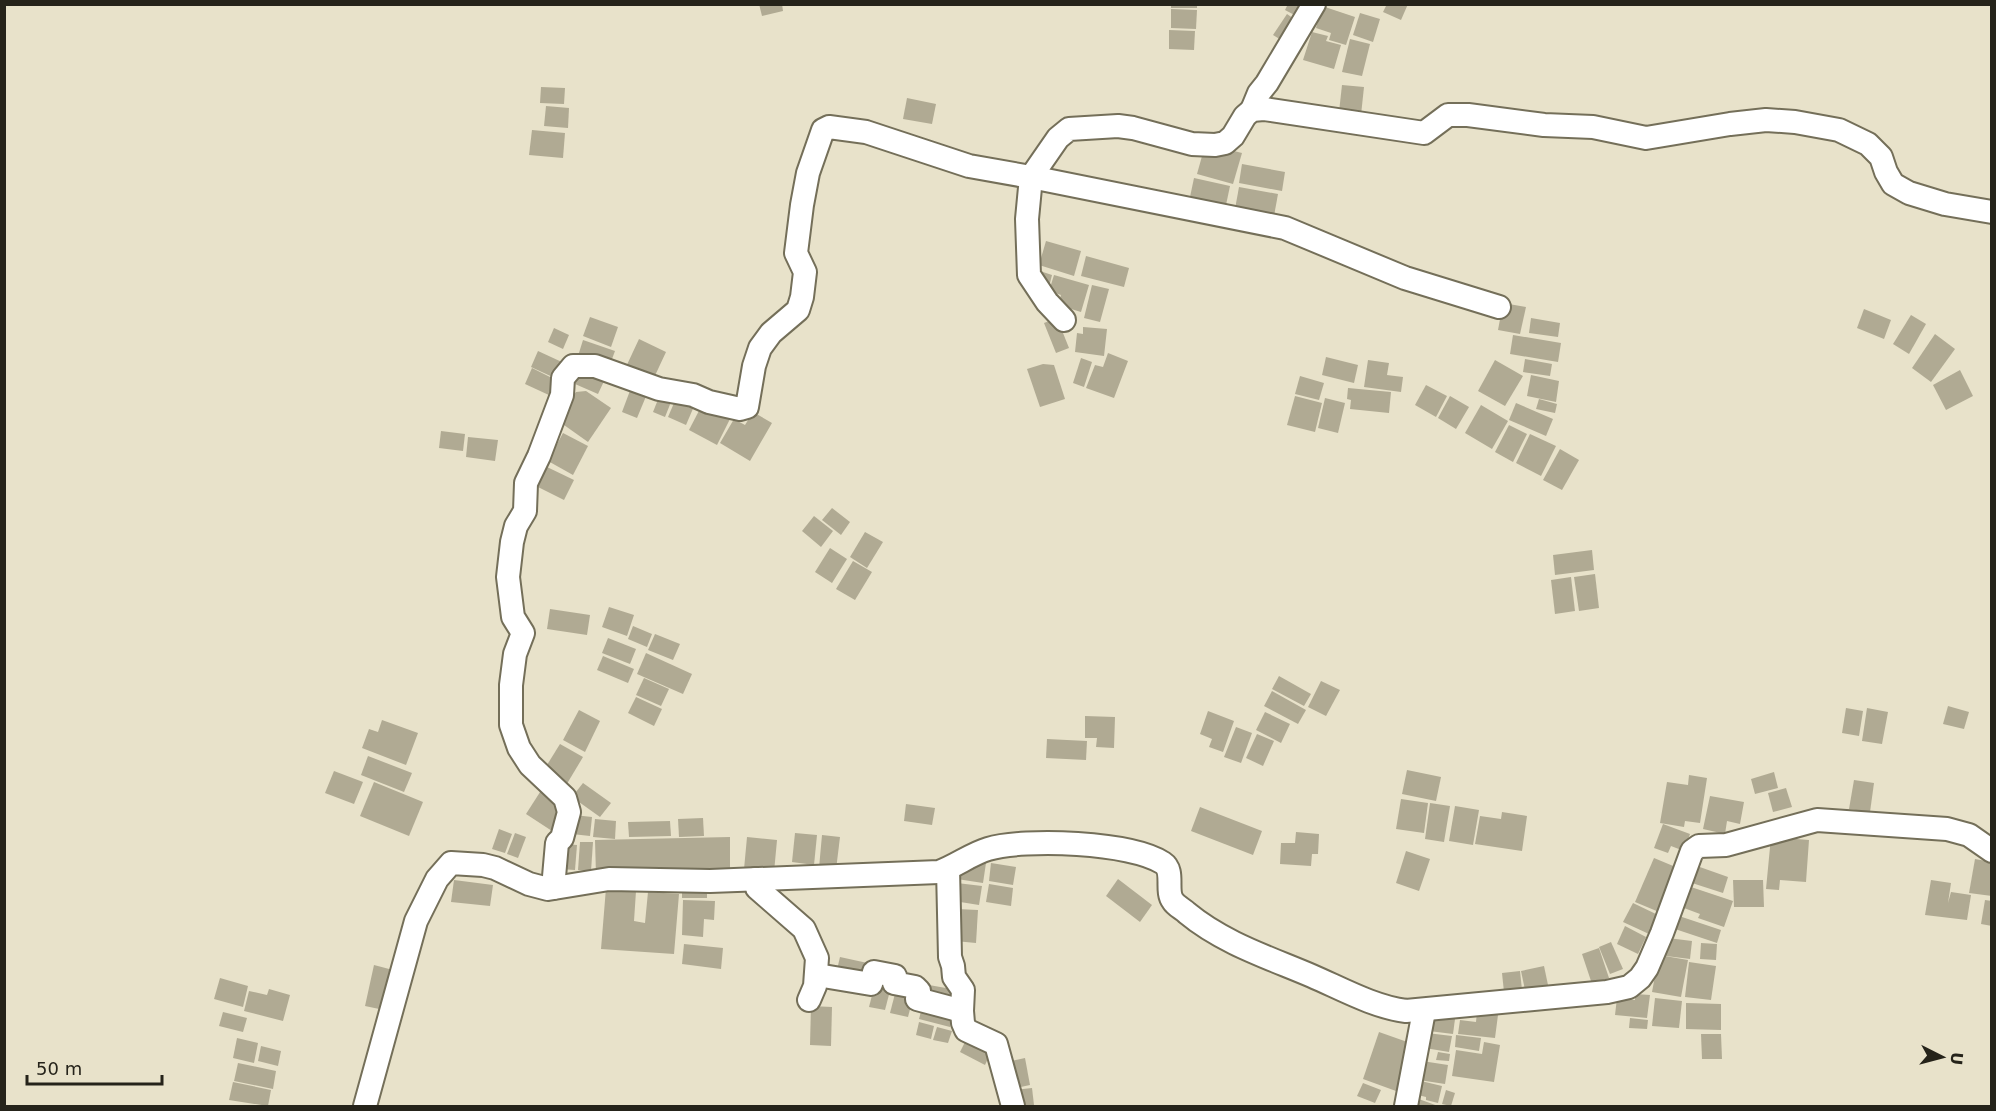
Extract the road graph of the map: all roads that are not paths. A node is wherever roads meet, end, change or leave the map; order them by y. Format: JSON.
{"nodes":[{"id":1,"x":1314,"y":4,"type":"edge"},
{"id":2,"x":1252,"y":110,"type":"junction"},
{"id":3,"x":1031,"y":177,"type":"junction"},
{"id":4,"x":1992,"y":212,"type":"edge"},
{"id":5,"x":1499,"y":308,"type":"dead end"},
{"id":6,"x":1064,"y":320,"type":"dead end"},
{"id":7,"x":1992,"y":851,"type":"edge"},
{"id":8,"x":948,"y":869,"type":"junction"},
{"id":9,"x":756,"y":879,"type":"junction"},
{"id":10,"x":553,"y":888,"type":"junction"},
{"id":11,"x":817,"y":975,"type":"junction"},
{"id":12,"x":808,"y":1000,"type":"dead end"},
{"id":13,"x":962,"y":1011,"type":"junction"},
{"id":14,"x":1424,"y":1011,"type":"junction"},
{"id":15,"x":365,"y":1107,"type":"edge"},
{"id":16,"x":1013,"y":1107,"type":"edge"},
{"id":17,"x":1406,"y":1107,"type":"edge"}],
"edges":[{"from":1,"to":2,"type":"street"},
{"from":2,"to":3,"type":"street"},
{"from":2,"to":4,"type":"street"},
{"from":3,"to":5,"type":"street"},
{"from":3,"to":6,"type":"street"},
{"from":3,"to":10,"type":"street"},
{"from":7,"to":14,"type":"street"},
{"from":8,"to":9,"type":"street"},
{"from":8,"to":13,"type":"street"},
{"from":8,"to":14,"type":"street"},
{"from":9,"to":10,"type":"street"},
{"from":9,"to":11,"type":"street"},
{"from":10,"to":15,"type":"street"},
{"from":11,"to":12,"type":"street"},
{"from":11,"to":13,"type":"street"},
{"from":13,"to":16,"type":"street"},
{"from":14,"to":17,"type":"street"}]}
